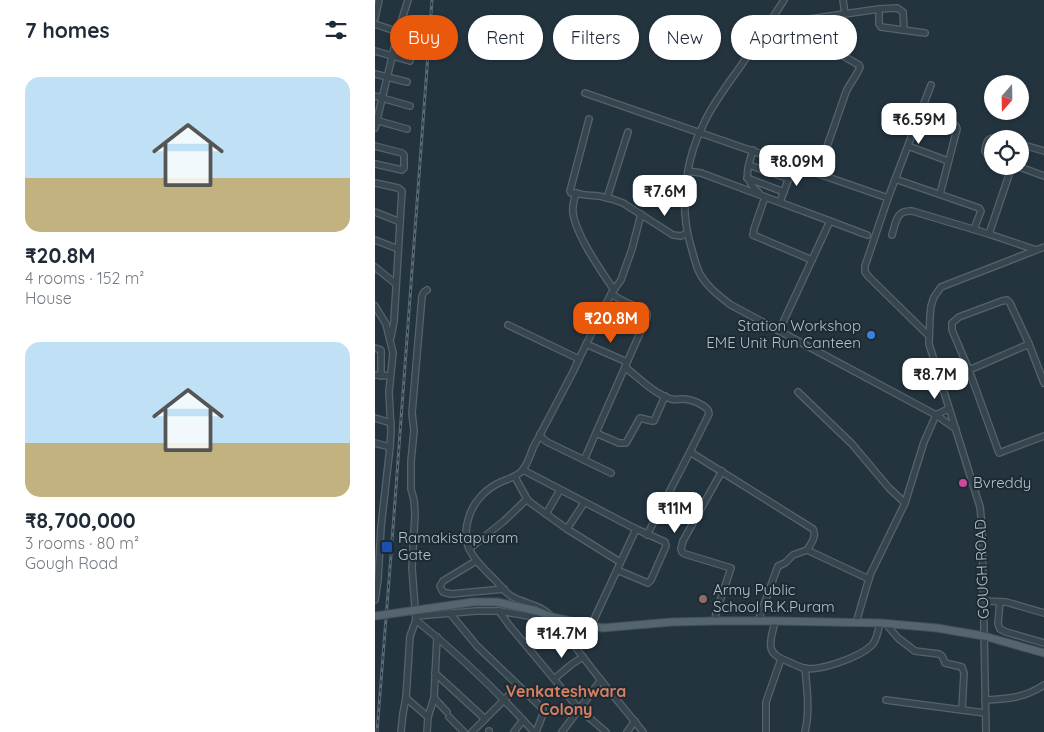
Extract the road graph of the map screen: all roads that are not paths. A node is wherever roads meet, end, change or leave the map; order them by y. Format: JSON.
{"nodes":[{"id":1,"x":379,"y":0,"type":"edge"},
{"id":2,"x":408,"y":0,"type":"edge"},
{"id":3,"x":784,"y":0,"type":"edge"},
{"id":4,"x":843,"y":0,"type":"edge"},
{"id":5,"x":879,"y":9,"type":"junction"},
{"id":6,"x":845,"y":14,"type":"junction"},
{"id":7,"x":403,"y":15,"type":"edge"},
{"id":8,"x":774,"y":15,"type":"edge"},
{"id":9,"x":838,"y":15,"type":"edge"},
{"id":10,"x":375,"y":18,"type":"edge"},
{"id":11,"x":375,"y":24,"type":"edge"},
{"id":12,"x":390,"y":29,"type":"edge"},
{"id":13,"x":904,"y":30,"type":"junction"},
{"id":14,"x":925,"y":33,"type":"dead end"},
{"id":15,"x":375,"y":51,"type":"edge"},
{"id":16,"x":390,"y":55,"type":"edge"},
{"id":17,"x":391,"y":60,"type":"edge"},
{"id":18,"x":744,"y":60,"type":"edge"},
{"id":19,"x":853,"y":60,"type":"edge"},
{"id":20,"x":375,"y":74,"type":"edge"},
{"id":21,"x":387,"y":77,"type":"junction"},
{"id":22,"x":407,"y":82,"type":"dead end"},
{"id":23,"x":931,"y":85,"type":"dead end"},
{"id":24,"x":585,"y":93,"type":"dead end"},
{"id":25,"x":378,"y":97,"type":"edge"},
{"id":26,"x":410,"y":106,"type":"dead end"},
{"id":27,"x":921,"y":111,"type":"junction"},
{"id":28,"x":589,"y":119,"type":"dead end"},
{"id":29,"x":376,"y":120,"type":"edge"},
{"id":30,"x":375,"y":128,"type":"edge"},
{"id":31,"x":407,"y":129,"type":"dead end"},
{"id":32,"x":628,"y":132,"type":"dead end"},
{"id":33,"x":700,"y":132,"type":"junction"},
{"id":34,"x":375,"y":146,"type":"edge"},
{"id":35,"x":908,"y":146,"type":"junction"},
{"id":36,"x":1029,"y":147,"type":"edge"},
{"id":37,"x":753,"y":150,"type":"junction"},
{"id":38,"x":1044,"y":151,"type":"edge"},
{"id":39,"x":948,"y":161,"type":"junction"},
{"id":40,"x":375,"y":164,"type":"edge"},
{"id":41,"x":794,"y":164,"type":"junction"},
{"id":42,"x":749,"y":165,"type":"junction"},
{"id":43,"x":1029,"y":170,"type":"edge"},
{"id":44,"x":688,"y":171,"type":"junction"},
{"id":45,"x":819,"y":173,"type":"junction"},
{"id":46,"x":1009,"y":175,"type":"edge"},
{"id":47,"x":1044,"y":176,"type":"edge"},
{"id":48,"x":747,"y":178,"type":"junction"},
{"id":49,"x":789,"y":179,"type":"junction"},
{"id":50,"x":895,"y":179,"type":"junction"},
{"id":51,"x":375,"y":183,"type":"edge"},
{"id":52,"x":784,"y":192,"type":"junction"},
{"id":53,"x":576,"y":194,"type":"junction"},
{"id":54,"x":940,"y":194,"type":"junction"},
{"id":55,"x":764,"y":197,"type":"junction"},
{"id":56,"x":607,"y":198,"type":"junction"},
{"id":57,"x":888,"y":198,"type":"junction"},
{"id":58,"x":780,"y":202,"type":"junction"},
{"id":59,"x":375,"y":212,"type":"edge"},
{"id":60,"x":641,"y":214,"type":"junction"},
{"id":61,"x":830,"y":221,"type":"junction"},
{"id":62,"x":400,"y":222,"type":"junction"},
{"id":63,"x":974,"y":229,"type":"junction"},
{"id":64,"x":687,"y":233,"type":"junction"},
{"id":65,"x":989,"y":234,"type":"junction"},
{"id":66,"x":867,"y":235,"type":"dead end"},
{"id":67,"x":892,"y":235,"type":"dead end"},
{"id":68,"x":375,"y":240,"type":"edge"},
{"id":69,"x":1044,"y":247,"type":"edge"},
{"id":70,"x":398,"y":249,"type":"junction"},
{"id":71,"x":1036,"y":250,"type":"junction"},
{"id":72,"x":812,"y":260,"type":"junction"},
{"id":73,"x":375,"y":267,"type":"edge"},
{"id":74,"x":396,"y":284,"type":"junction"},
{"id":75,"x":427,"y":290,"type":"dead end"},
{"id":76,"x":613,"y":292,"type":"junction"},
{"id":77,"x":375,"y":306,"type":"edge"},
{"id":78,"x":508,"y":325,"type":"dead end"},
{"id":79,"x":779,"y":331,"type":"junction"},
{"id":80,"x":929,"y":336,"type":"junction"},
{"id":81,"x":390,"y":340,"type":"junction"},
{"id":82,"x":586,"y":344,"type":"junction"},
{"id":83,"x":1029,"y":344,"type":"junction"},
{"id":84,"x":375,"y":348,"type":"edge"},
{"id":85,"x":579,"y":359,"type":"junction"},
{"id":86,"x":626,"y":364,"type":"junction"},
{"id":87,"x":969,"y":370,"type":"junction"},
{"id":88,"x":378,"y":375,"type":"edge"},
{"id":89,"x":390,"y":376,"type":"junction"},
{"id":90,"x":1044,"y":383,"type":"edge"},
{"id":91,"x":797,"y":392,"type":"dead end"},
{"id":92,"x":665,"y":396,"type":"junction"},
{"id":93,"x":948,"y":408,"type":"junction"},
{"id":94,"x":936,"y":415,"type":"junction"},
{"id":95,"x":375,"y":418,"type":"edge"},
{"id":96,"x":391,"y":423,"type":"junction"},
{"id":97,"x":956,"y":429,"type":"junction"},
{"id":98,"x":596,"y":433,"type":"junction"},
{"id":99,"x":540,"y":434,"type":"junction"},
{"id":100,"x":1044,"y":436,"type":"edge"},
{"id":101,"x":375,"y":444,"type":"edge"},
{"id":102,"x":390,"y":447,"type":"junction"},
{"id":103,"x":690,"y":452,"type":"junction"},
{"id":104,"x":584,"y":460,"type":"junction"},
{"id":105,"x":523,"y":470,"type":"junction"},
{"id":106,"x":722,"y":471,"type":"junction"},
{"id":107,"x":611,"y":473,"type":"dead end"},
{"id":108,"x":515,"y":477,"type":"junction"},
{"id":109,"x":560,"y":490,"type":"junction"},
{"id":110,"x":527,"y":499,"type":"junction"},
{"id":111,"x":583,"y":503,"type":"junction"},
{"id":112,"x":905,"y":503,"type":"junction"},
{"id":113,"x":546,"y":514,"type":"junction"},
{"id":114,"x":378,"y":526,"type":"edge"},
{"id":115,"x":567,"y":529,"type":"junction"},
{"id":116,"x":635,"y":529,"type":"junction"},
{"id":117,"x":647,"y":535,"type":"junction"},
{"id":118,"x":469,"y":549,"type":"junction"},
{"id":119,"x":807,"y":550,"type":"junction"},
{"id":120,"x":476,"y":561,"type":"junction"},
{"id":121,"x":620,"y":562,"type":"junction"},
{"id":122,"x":617,"y":570,"type":"junction"},
{"id":123,"x":376,"y":579,"type":"edge"},
{"id":124,"x":869,"y":579,"type":"junction"},
{"id":125,"x":504,"y":589,"type":"junction"},
{"id":126,"x":375,"y":600,"type":"edge"},
{"id":127,"x":983,"y":601,"type":"junction"},
{"id":128,"x":1000,"y":602,"type":"junction"},
{"id":129,"x":499,"y":611,"type":"junction"},
{"id":130,"x":375,"y":612,"type":"edge"},
{"id":131,"x":449,"y":612,"type":"junction"},
{"id":132,"x":1044,"y":613,"type":"edge"},
{"id":133,"x":549,"y":615,"type":"junction"},
{"id":134,"x":375,"y":616,"type":"edge"},
{"id":135,"x":416,"y":618,"type":"junction"},
{"id":136,"x":375,"y":620,"type":"edge"},
{"id":137,"x":715,"y":621,"type":"junction"},
{"id":138,"x":758,"y":621,"type":"junction"},
{"id":139,"x":775,"y":621,"type":"junction"},
{"id":140,"x":856,"y":623,"type":"junction"},
{"id":141,"x":883,"y":624,"type":"junction"},
{"id":142,"x":591,"y":626,"type":"junction"},
{"id":143,"x":984,"y":636,"type":"junction"},
{"id":144,"x":437,"y":637,"type":"junction"},
{"id":145,"x":1044,"y":642,"type":"edge"},
{"id":146,"x":1044,"y":653,"type":"edge"},
{"id":147,"x":583,"y":657,"type":"junction"},
{"id":148,"x":781,"y":659,"type":"junction"},
{"id":149,"x":805,"y":668,"type":"junction"},
{"id":150,"x":435,"y":673,"type":"junction"},
{"id":151,"x":554,"y":679,"type":"junction"},
{"id":152,"x":601,"y":680,"type":"junction"},
{"id":153,"x":1044,"y":685,"type":"edge"},
{"id":154,"x":518,"y":686,"type":"junction"},
{"id":155,"x":406,"y":698,"type":"junction"},
{"id":156,"x":434,"y":698,"type":"junction"},
{"id":157,"x":503,"y":700,"type":"junction"},
{"id":158,"x":886,"y":700,"type":"dead end"},
{"id":159,"x":985,"y":700,"type":"junction"},
{"id":160,"x":579,"y":709,"type":"junction"},
{"id":161,"x":962,"y":710,"type":"junction"},
{"id":162,"x":985,"y":713,"type":"junction"},
{"id":163,"x":428,"y":717,"type":"junction"},
{"id":164,"x":485,"y":718,"type":"junction"},
{"id":165,"x":523,"y":720,"type":"junction"},
{"id":166,"x":635,"y":721,"type":"junction"},
{"id":167,"x":597,"y":729,"type":"edge"},
{"id":168,"x":401,"y":732,"type":"edge"},
{"id":169,"x":427,"y":732,"type":"edge"},
{"id":170,"x":464,"y":732,"type":"edge"},
{"id":171,"x":472,"y":732,"type":"edge"},
{"id":172,"x":514,"y":732,"type":"edge"},
{"id":173,"x":535,"y":732,"type":"edge"},
{"id":174,"x":562,"y":732,"type":"edge"},
{"id":175,"x":606,"y":732,"type":"edge"},
{"id":176,"x":627,"y":732,"type":"edge"},
{"id":177,"x":643,"y":732,"type":"edge"},
{"id":178,"x":766,"y":732,"type":"edge"},
{"id":179,"x":805,"y":732,"type":"edge"},
{"id":180,"x":986,"y":732,"type":"edge"}],
"edges":[{"from":1,"to":10,"type":"street"},
{"from":2,"to":7,"type":"street"},
{"from":3,"to":8,"type":"street"},
{"from":4,"to":6,"type":"street"},
{"from":5,"to":6,"type":"street"},
{"from":5,"to":13,"type":"street"},
{"from":5,"to":13,"type":"street"},
{"from":6,"to":9,"type":"street"},
{"from":11,"to":12,"type":"street"},
{"from":13,"to":14,"type":"street"},
{"from":15,"to":16,"type":"street"},
{"from":17,"to":21,"type":"street"},
{"from":18,"to":33,"type":"street"},
{"from":19,"to":45,"type":"street"},
{"from":20,"to":21,"type":"street"},
{"from":21,"to":22,"type":"street"},
{"from":21,"to":25,"type":"street"},
{"from":23,"to":27,"type":"street"},
{"from":24,"to":33,"type":"street"},
{"from":25,"to":26,"type":"street"},
{"from":25,"to":29,"type":"street"},
{"from":27,"to":35,"type":"street"},
{"from":27,"to":39,"type":"street"},
{"from":28,"to":53,"type":"street"},
{"from":29,"to":30,"type":"street"},
{"from":29,"to":31,"type":"street"},
{"from":32,"to":56,"type":"street"},
{"from":33,"to":37,"type":"street"},
{"from":33,"to":44,"type":"street"},
{"from":34,"to":40,"type":"street"},
{"from":35,"to":39,"type":"street"},
{"from":35,"to":50,"type":"street"},
{"from":36,"to":38,"type":"street"},
{"from":37,"to":41,"type":"street"},
{"from":37,"to":42,"type":"street"},
{"from":39,"to":54,"type":"street"},
{"from":41,"to":45,"type":"street"},
{"from":41,"to":49,"type":"street"},
{"from":42,"to":48,"type":"street"},
{"from":42,"to":49,"type":"street"},
{"from":43,"to":47,"type":"street"},
{"from":44,"to":55,"type":"street"},
{"from":44,"to":64,"type":"street"},
{"from":45,"to":57,"type":"street"},
{"from":46,"to":65,"type":"street"},
{"from":48,"to":52,"type":"street"},
{"from":48,"to":55,"type":"street"},
{"from":49,"to":52,"type":"street"},
{"from":50,"to":54,"type":"street"},
{"from":50,"to":57,"type":"street"},
{"from":51,"to":62,"type":"street"},
{"from":52,"to":58,"type":"street"},
{"from":53,"to":56,"type":"street"},
{"from":53,"to":76,"type":"street"},
{"from":54,"to":63,"type":"street"},
{"from":55,"to":58,"type":"street"},
{"from":55,"to":72,"type":"street"},
{"from":56,"to":60,"type":"street"},
{"from":57,"to":80,"type":"street"},
{"from":58,"to":61,"type":"street"},
{"from":59,"to":62,"type":"street"},
{"from":60,"to":64,"type":"street"},
{"from":60,"to":76,"type":"street"},
{"from":61,"to":66,"type":"street"},
{"from":61,"to":72,"type":"street"},
{"from":62,"to":70,"type":"street"},
{"from":63,"to":65,"type":"street"},
{"from":63,"to":67,"type":"street"},
{"from":64,"to":79,"type":"street"},
{"from":65,"to":71,"type":"street"},
{"from":68,"to":70,"type":"street"},
{"from":69,"to":71,"type":"street","name":"GOUGH ROAD"},
{"from":70,"to":74,"type":"street"},
{"from":71,"to":80,"type":"street","name":"GOUGH ROAD"},
{"from":72,"to":79,"type":"street"},
{"from":73,"to":74,"type":"street"},
{"from":74,"to":81,"type":"street"},
{"from":75,"to":135,"type":"street"},
{"from":76,"to":82,"type":"street"},
{"from":76,"to":86,"type":"street"},
{"from":77,"to":81,"type":"street"},
{"from":78,"to":85,"type":"street"},
{"from":79,"to":94,"type":"street"},
{"from":80,"to":93,"type":"street","name":"GOUGH ROAD"},
{"from":81,"to":89,"type":"street"},
{"from":82,"to":85,"type":"street"},
{"from":82,"to":86,"type":"street"},
{"from":83,"to":87,"type":"street"},
{"from":83,"to":87,"type":"street"},
{"from":83,"to":90,"type":"street"},
{"from":84,"to":88,"type":"street"},
{"from":85,"to":99,"type":"street"},
{"from":86,"to":92,"type":"street"},
{"from":86,"to":98,"type":"street"},
{"from":87,"to":100,"type":"street"},
{"from":88,"to":89,"type":"street"},
{"from":89,"to":96,"type":"street"},
{"from":91,"to":112,"type":"street"},
{"from":92,"to":98,"type":"street"},
{"from":92,"to":103,"type":"street"},
{"from":93,"to":94,"type":"street"},
{"from":93,"to":97,"type":"street","name":"GOUGH ROAD"},
{"from":94,"to":97,"type":"street"},
{"from":94,"to":112,"type":"street"},
{"from":95,"to":96,"type":"street"},
{"from":96,"to":102,"type":"street"},
{"from":97,"to":127,"type":"street","name":"GOUGH ROAD"},
{"from":98,"to":104,"type":"street"},
{"from":99,"to":104,"type":"street"},
{"from":99,"to":105,"type":"street"},
{"from":101,"to":102,"type":"street"},
{"from":102,"to":114,"type":"street"},
{"from":103,"to":106,"type":"street"},
{"from":103,"to":117,"type":"street"},
{"from":104,"to":107,"type":"street"},
{"from":105,"to":108,"type":"street"},
{"from":105,"to":109,"type":"street"},
{"from":106,"to":119,"type":"street"},
{"from":106,"to":137,"type":"street"},
{"from":108,"to":110,"type":"street"},
{"from":108,"to":118,"type":"street"},
{"from":109,"to":111,"type":"street"},
{"from":109,"to":113,"type":"street"},
{"from":110,"to":113,"type":"street"},
{"from":110,"to":118,"type":"street"},
{"from":111,"to":115,"type":"street"},
{"from":111,"to":116,"type":"street"},
{"from":112,"to":124,"type":"street"},
{"from":113,"to":115,"type":"street"},
{"from":114,"to":123,"type":"street"},
{"from":115,"to":121,"type":"street"},
{"from":116,"to":117,"type":"street"},
{"from":116,"to":121,"type":"street"},
{"from":117,"to":122,"type":"street"},
{"from":118,"to":120,"type":"street"},
{"from":119,"to":124,"type":"street"},
{"from":119,"to":138,"type":"street"},
{"from":120,"to":125,"type":"street"},
{"from":120,"to":125,"type":"street"},
{"from":121,"to":122,"type":"street"},
{"from":122,"to":142,"type":"street"},
{"from":123,"to":126,"type":"street"},
{"from":124,"to":140,"type":"street"},
{"from":125,"to":133,"type":"street"},
{"from":127,"to":128,"type":"street"},
{"from":127,"to":143,"type":"street","name":"GOUGH ROAD"},
{"from":128,"to":132,"type":"street"},
{"from":128,"to":145,"type":"street"},
{"from":129,"to":131,"type":"street"},
{"from":129,"to":133,"type":"street"},
{"from":129,"to":151,"type":"street"},
{"from":130,"to":136,"type":"street"},
{"from":131,"to":135,"type":"street"},
{"from":131,"to":154,"type":"street"},
{"from":133,"to":134,"type":"main road","bridge":true},
{"from":133,"to":142,"type":"main road"},
{"from":133,"to":147,"type":"street"},
{"from":135,"to":144,"type":"street"},
{"from":135,"to":155,"type":"street"},
{"from":137,"to":138,"type":"main road"},
{"from":137,"to":142,"type":"main road"},
{"from":138,"to":139,"type":"main road"},
{"from":139,"to":140,"type":"main road"},
{"from":139,"to":148,"type":"street"},
{"from":140,"to":141,"type":"main road"},
{"from":141,"to":143,"type":"main road"},
{"from":141,"to":149,"type":"street"},
{"from":141,"to":161,"type":"street"},
{"from":143,"to":146,"type":"main road"},
{"from":143,"to":159,"type":"street","name":"GOUGH ROAD"},
{"from":144,"to":150,"type":"street"},
{"from":144,"to":157,"type":"street"},
{"from":147,"to":151,"type":"street"},
{"from":147,"to":152,"type":"street"},
{"from":148,"to":149,"type":"street"},
{"from":148,"to":178,"type":"street"},
{"from":149,"to":179,"type":"street"},
{"from":150,"to":156,"type":"street"},
{"from":150,"to":164,"type":"street"},
{"from":151,"to":160,"type":"street"},
{"from":152,"to":160,"type":"street"},
{"from":152,"to":166,"type":"street"},
{"from":153,"to":159,"type":"street"},
{"from":154,"to":157,"type":"street"},
{"from":154,"to":173,"type":"street"},
{"from":155,"to":163,"type":"street"},
{"from":155,"to":168,"type":"street"},
{"from":156,"to":163,"type":"street"},
{"from":156,"to":170,"type":"street"},
{"from":157,"to":164,"type":"street"},
{"from":157,"to":165,"type":"street"},
{"from":158,"to":161,"type":"street"},
{"from":159,"to":162,"type":"street","name":"GOUGH ROAD"},
{"from":160,"to":167,"type":"street"},
{"from":160,"to":174,"type":"street"},
{"from":161,"to":162,"type":"street"},
{"from":162,"to":180,"type":"street","name":"GOUGH ROAD"},
{"from":163,"to":169,"type":"street"},
{"from":164,"to":171,"type":"street"},
{"from":165,"to":172,"type":"street"},
{"from":165,"to":173,"type":"street"},
{"from":166,"to":176,"type":"street"},
{"from":166,"to":177,"type":"street"},
{"from":167,"to":175,"type":"street"}]}
